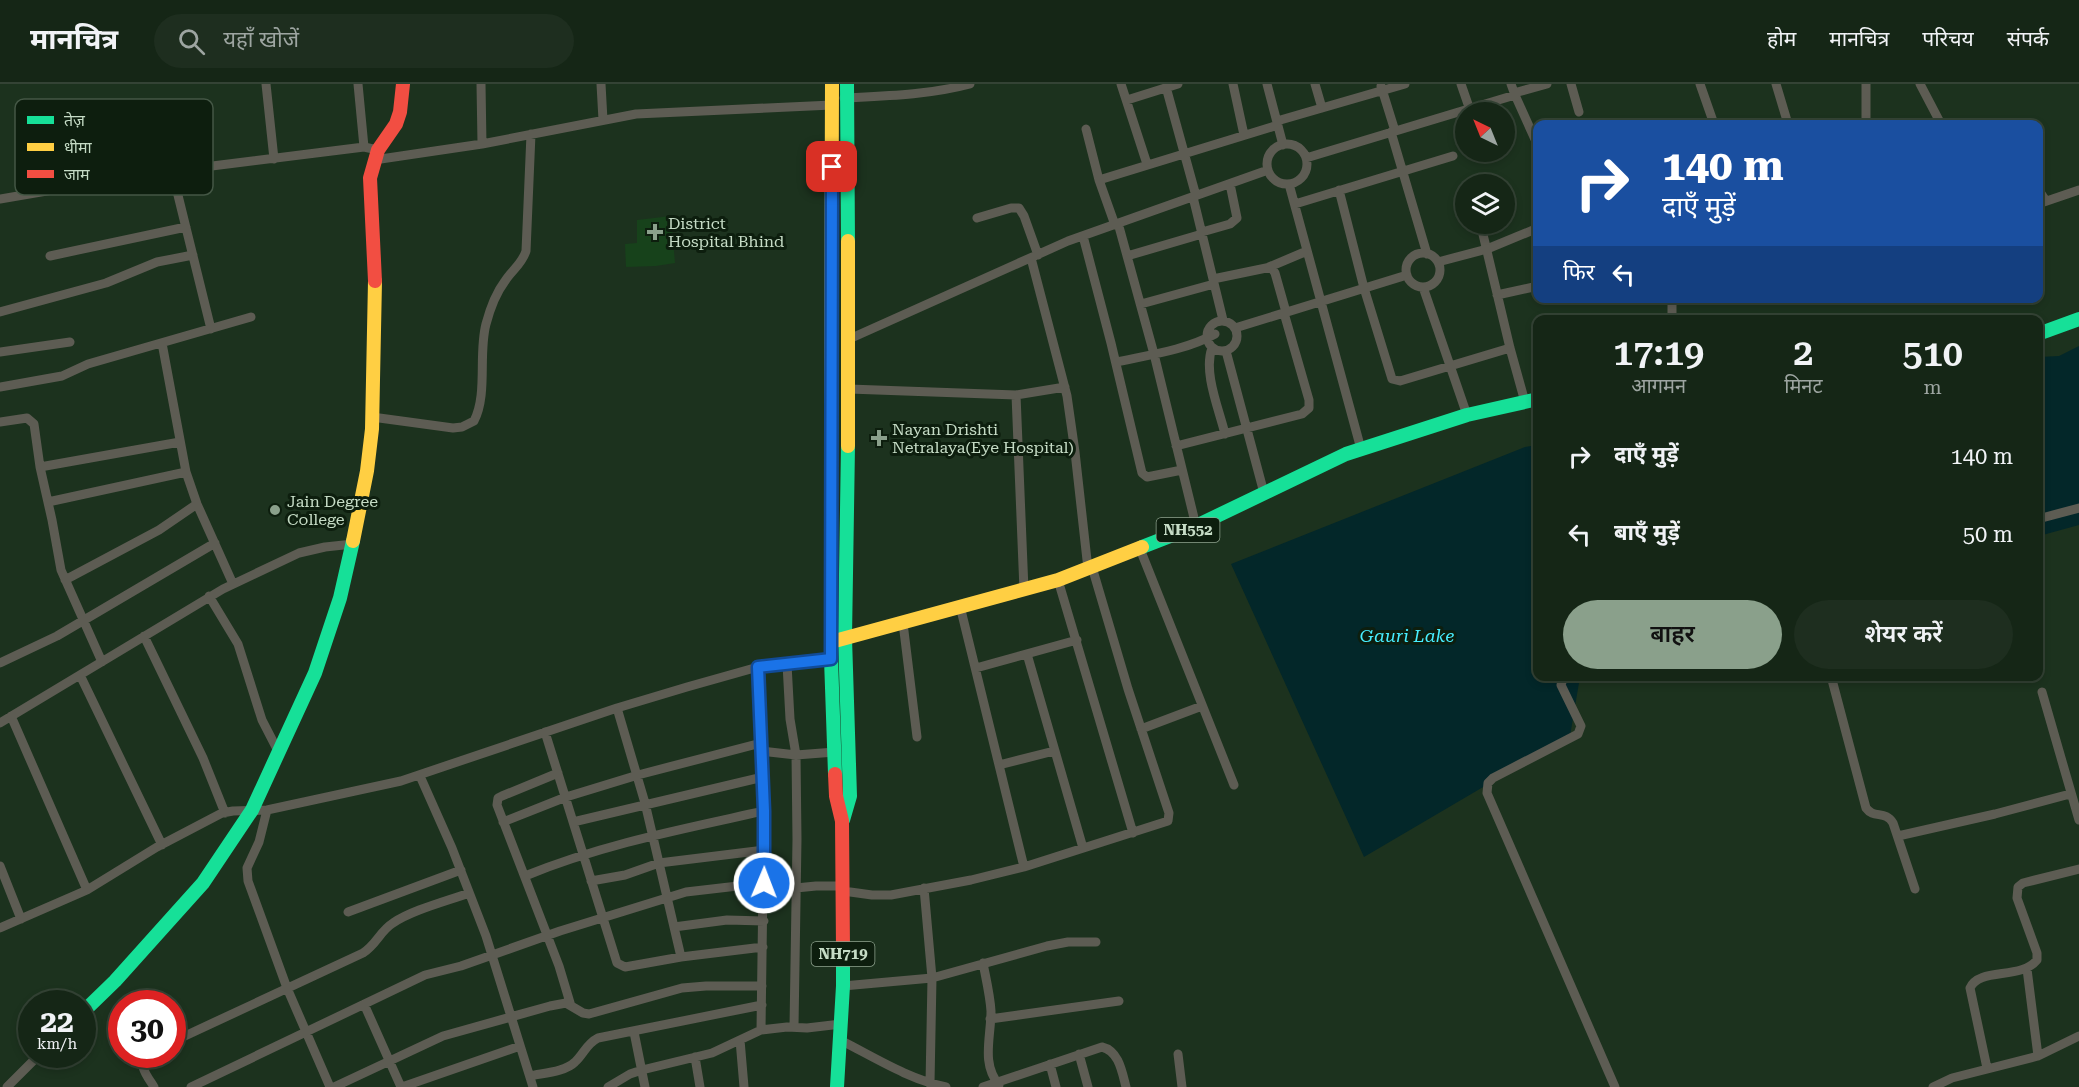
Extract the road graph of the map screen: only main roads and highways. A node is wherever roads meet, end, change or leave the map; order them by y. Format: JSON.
{"nodes":[{"id":1,"x":403,"y":84,"type":"edge"},
{"id":2,"x":832,"y":84,"type":"edge"},
{"id":3,"x":847,"y":91,"type":"edge"},
{"id":4,"x":2079,"y":320,"type":"edge"},
{"id":5,"x":2043,"y":332,"type":"edge"},
{"id":6,"x":1531,"y":400,"type":"edge"},
{"id":7,"x":838,"y":640,"type":"junction"},
{"id":8,"x":842,"y":821,"type":"junction"},
{"id":9,"x":96,"y":999,"type":"edge"},
{"id":10,"x":837,"y":1087,"type":"edge"}],
"edges":[{"from":1,"to":9,"type":"main road"},
{"from":2,"to":7,"type":"main road","number":"NH719"},
{"from":3,"to":7,"type":"main road","number":"NH719"},
{"from":4,"to":5,"type":"main road"},
{"from":6,"to":7,"type":"main road","number":"NH552"},
{"from":7,"to":8,"type":"main road","number":"NH719"},
{"from":7,"to":8,"type":"main road","number":"NH719"},
{"from":8,"to":10,"type":"main road","number":"NH719"}]}
